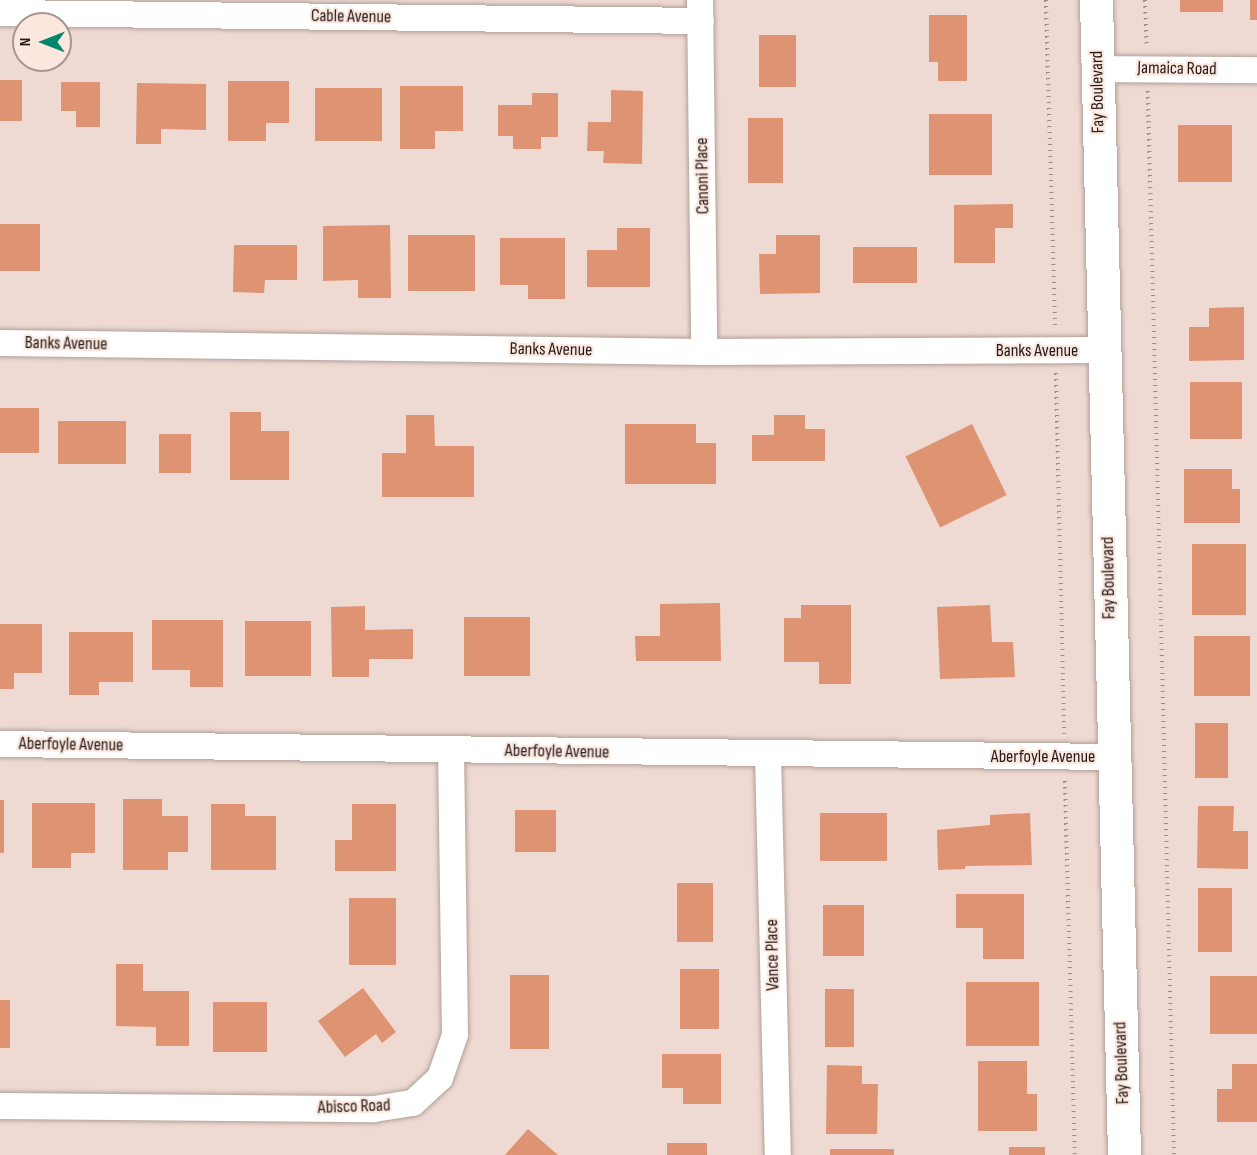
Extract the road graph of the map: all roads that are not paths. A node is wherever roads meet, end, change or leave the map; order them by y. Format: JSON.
{"nodes":[{"id":1,"x":1096,"y":0,"type":"edge"},
{"id":2,"x":701,"y":10,"type":"edge"},
{"id":3,"x":0,"y":13,"type":"edge"},
{"id":4,"x":1098,"y":69,"type":"junction"},
{"id":5,"x":1257,"y":70,"type":"edge"},
{"id":6,"x":0,"y":343,"type":"edge"},
{"id":7,"x":1103,"y":350,"type":"junction"},
{"id":8,"x":704,"y":352,"type":"junction"},
{"id":9,"x":0,"y":744,"type":"edge"},
{"id":10,"x":451,"y":750,"type":"junction"},
{"id":11,"x":768,"y":755,"type":"junction"},
{"id":12,"x":1113,"y":757,"type":"junction"},
{"id":13,"x":0,"y":1106,"type":"edge"},
{"id":14,"x":778,"y":1155,"type":"edge"},
{"id":15,"x":1124,"y":1155,"type":"edge"}],
"edges":[{"from":1,"to":4,"type":"street","name":"Fay Boulevard"},
{"from":2,"to":3,"type":"street","name":"Cable Avenue"},
{"from":2,"to":8,"type":"street","name":"Canoni Place"},
{"from":4,"to":5,"type":"street","name":"Jamaica Road"},
{"from":4,"to":7,"type":"street","name":"Fay Boulevard"},
{"from":6,"to":8,"type":"street","name":"Banks Avenue"},
{"from":7,"to":8,"type":"street","name":"Banks Avenue"},
{"from":7,"to":12,"type":"street","name":"Fay Boulevard"},
{"from":9,"to":10,"type":"street","name":"Aberfoyle Avenue"},
{"from":10,"to":11,"type":"street","name":"Aberfoyle Avenue"},
{"from":10,"to":13,"type":"street","name":"Abisco Road"},
{"from":11,"to":12,"type":"street","name":"Aberfoyle Avenue"},
{"from":11,"to":14,"type":"street","name":"Vance Place"},
{"from":12,"to":15,"type":"street","name":"Fay Boulevard"}]}
